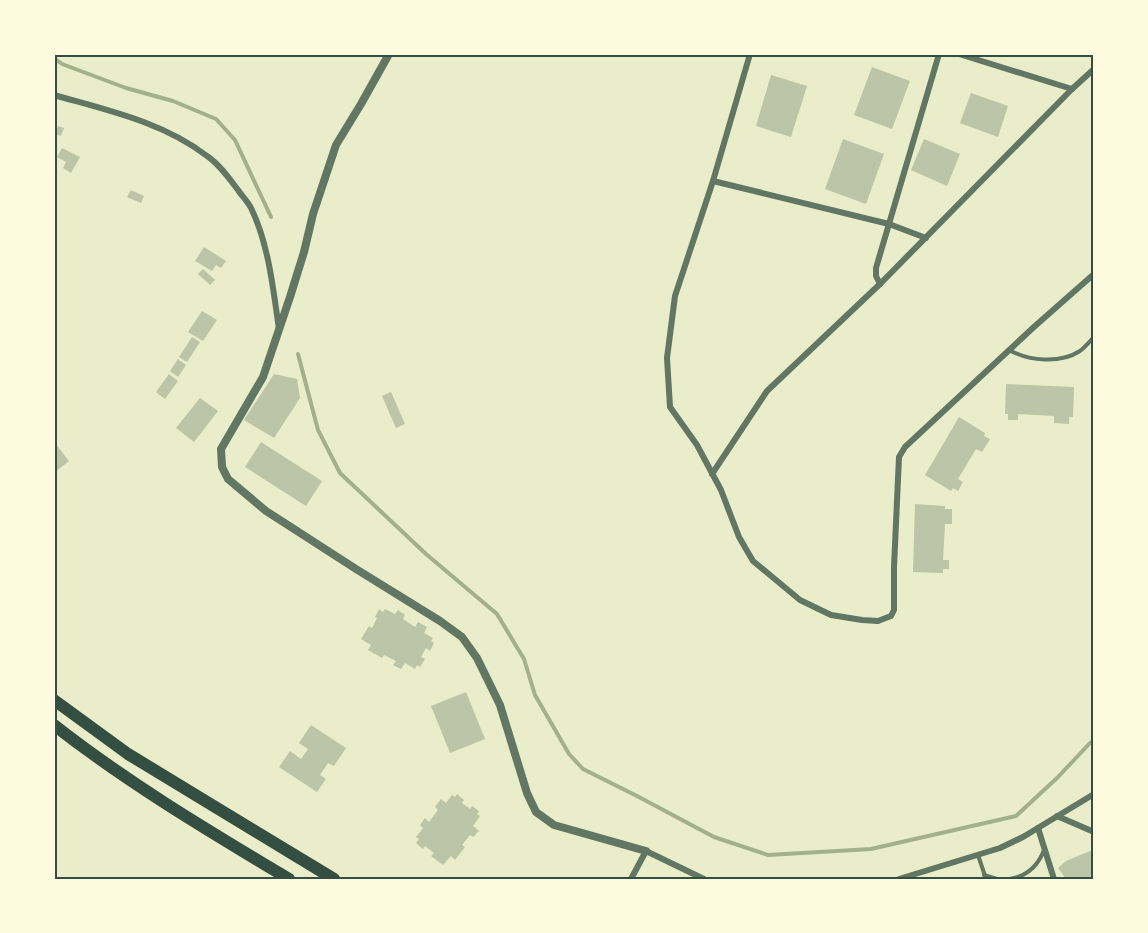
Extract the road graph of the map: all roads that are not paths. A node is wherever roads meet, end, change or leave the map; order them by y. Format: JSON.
{"nodes":[{"id":1,"x":389,"y":54,"type":"edge"},
{"id":2,"x":750,"y":54,"type":"edge"},
{"id":3,"x":939,"y":54,"type":"edge"},
{"id":4,"x":959,"y":54,"type":"edge"},
{"id":5,"x":1094,"y":69,"type":"edge"},
{"id":6,"x":1072,"y":89,"type":"junction"},
{"id":7,"x":54,"y":94,"type":"edge"},
{"id":8,"x":713,"y":181,"type":"junction"},
{"id":9,"x":889,"y":224,"type":"junction"},
{"id":10,"x":926,"y":238,"type":"junction"},
{"id":11,"x":1094,"y":274,"type":"edge"},
{"id":12,"x":880,"y":284,"type":"junction"},
{"id":13,"x":279,"y":330,"type":"junction"},
{"id":14,"x":1094,"y":337,"type":"edge"},
{"id":15,"x":1009,"y":350,"type":"junction"},
{"id":16,"x":712,"y":474,"type":"junction"},
{"id":17,"x":54,"y":693,"type":"edge"},
{"id":18,"x":54,"y":700,"type":"edge"},
{"id":19,"x":65,"y":709,"type":"junction"},
{"id":20,"x":56,"y":728,"type":"edge"},
{"id":21,"x":1094,"y":794,"type":"edge"},
{"id":22,"x":1057,"y":816,"type":"junction"},
{"id":23,"x":1038,"y":828,"type":"junction"},
{"id":24,"x":1094,"y":832,"type":"edge"},
{"id":25,"x":1045,"y":849,"type":"junction"},
{"id":26,"x":646,"y":851,"type":"junction"},
{"id":27,"x":978,"y":855,"type":"junction"},
{"id":28,"x":985,"y":877,"type":"edge"},
{"id":29,"x":289,"y":879,"type":"edge"},
{"id":30,"x":334,"y":879,"type":"edge"},
{"id":31,"x":631,"y":879,"type":"edge"},
{"id":32,"x":704,"y":879,"type":"edge"},
{"id":33,"x":899,"y":879,"type":"edge"},
{"id":34,"x":998,"y":879,"type":"edge"},
{"id":35,"x":1010,"y":879,"type":"edge"},
{"id":36,"x":1054,"y":879,"type":"edge"}],
"edges":[{"from":1,"to":13,"type":"street"},
{"from":2,"to":8,"type":"street"},
{"from":3,"to":9,"type":"street"},
{"from":4,"to":6,"type":"street"},
{"from":5,"to":6,"type":"street"},
{"from":6,"to":10,"type":"street"},
{"from":7,"to":13,"type":"street"},
{"from":8,"to":9,"type":"street"},
{"from":8,"to":16,"type":"street"},
{"from":9,"to":10,"type":"street"},
{"from":9,"to":12,"type":"street"},
{"from":10,"to":12,"type":"street"},
{"from":11,"to":15,"type":"street"},
{"from":12,"to":16,"type":"street"},
{"from":13,"to":26,"type":"street"},
{"from":14,"to":15,"type":"lane"},
{"from":15,"to":16,"type":"street"},
{"from":17,"to":19,"type":"highway"},
{"from":18,"to":19,"type":"highway"},
{"from":19,"to":30,"type":"highway"},
{"from":20,"to":29,"type":"highway"},
{"from":21,"to":22,"type":"street"},
{"from":22,"to":23,"type":"street"},
{"from":22,"to":24,"type":"street"},
{"from":23,"to":25,"type":"street"},
{"from":23,"to":27,"type":"street"},
{"from":25,"to":35,"type":"lane"},
{"from":25,"to":36,"type":"street"},
{"from":26,"to":31,"type":"street"},
{"from":26,"to":32,"type":"street"},
{"from":27,"to":28,"type":"lane"},
{"from":27,"to":33,"type":"street"},
{"from":28,"to":34,"type":"lane"}]}
